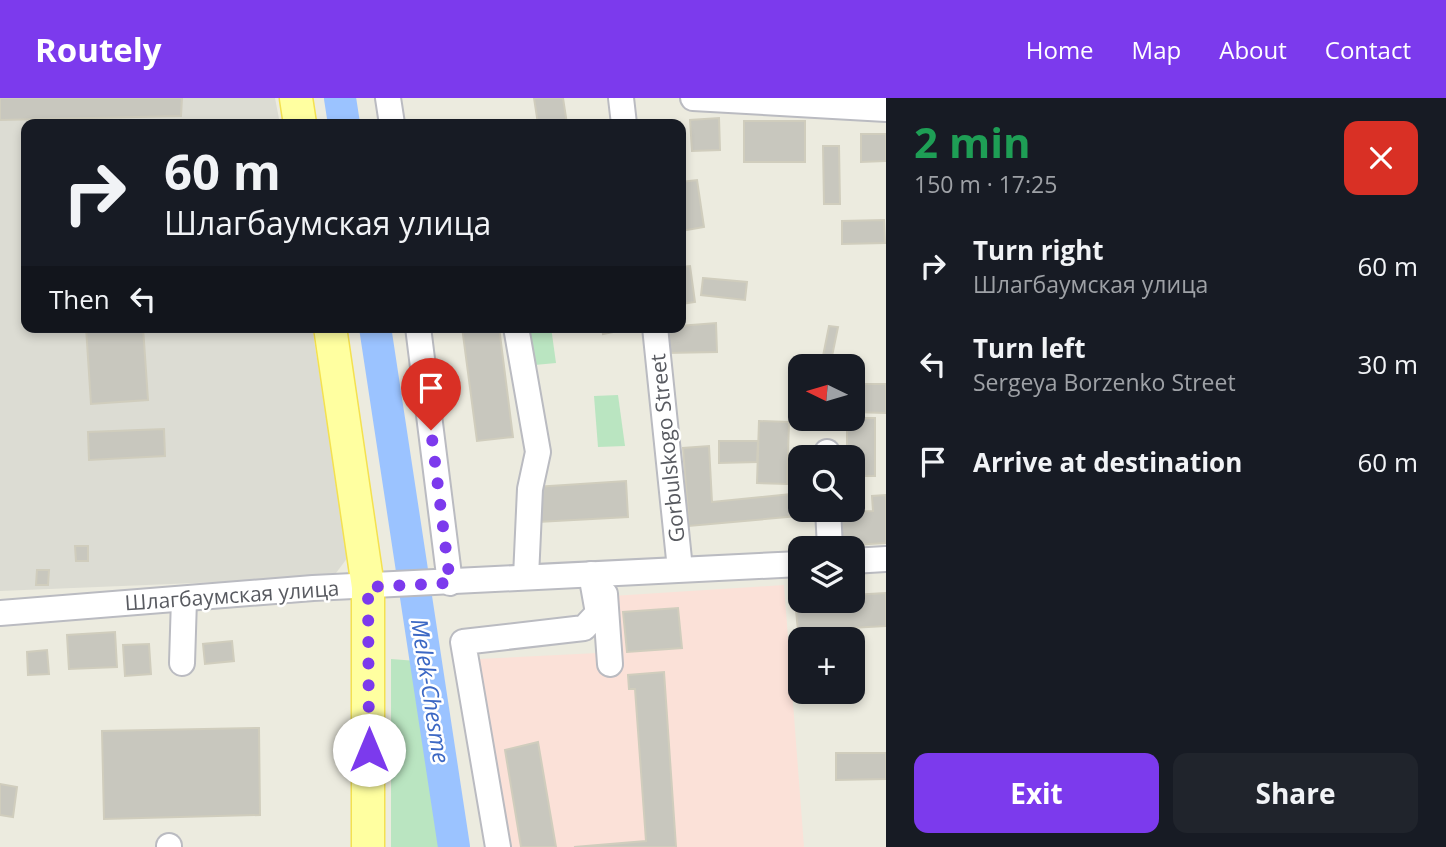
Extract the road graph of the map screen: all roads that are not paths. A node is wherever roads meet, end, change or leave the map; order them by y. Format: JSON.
{"nodes":[{"id":1,"x":296,"y":98,"type":"edge"},
{"id":2,"x":388,"y":98,"type":"edge"},
{"id":3,"x":621,"y":98,"type":"edge"},
{"id":4,"x":693,"y":98,"type":"edge"},
{"id":5,"x":886,"y":109,"type":"edge"},
{"id":6,"x":299,"y":119,"type":"edge"},
{"id":7,"x":391,"y":119,"type":"edge"},
{"id":8,"x":623,"y":119,"type":"edge"},
{"id":9,"x":331,"y":333,"type":"edge"},
{"id":10,"x":419,"y":333,"type":"edge"},
{"id":11,"x":517,"y":333,"type":"edge"},
{"id":12,"x":656,"y":333,"type":"edge"},
{"id":13,"x":886,"y":559,"type":"edge"},
{"id":14,"x":865,"y":560,"type":"edge"},
{"id":15,"x":788,"y":564,"type":"edge"},
{"id":16,"x":680,"y":569,"type":"junction"},
{"id":17,"x":597,"y":573,"type":"junction"},
{"id":18,"x":526,"y":577,"type":"junction"},
{"id":19,"x":444,"y":584,"type":"junction"},
{"id":20,"x":377,"y":586,"type":"junction"},
{"id":21,"x":184,"y":599,"type":"junction"},
{"id":22,"x":602,"y":612,"type":"junction"},
{"id":23,"x":0,"y":613,"type":"edge"},
{"id":24,"x":182,"y":663,"type":"dead end"},
{"id":25,"x":610,"y":664,"type":"dead end"},
{"id":26,"x":368,"y":847,"type":"edge"},
{"id":27,"x":498,"y":847,"type":"edge"}],
"edges":[{"from":1,"to":6,"type":"main road"},
{"from":2,"to":7,"type":"street"},
{"from":3,"to":8,"type":"street"},
{"from":4,"to":5,"type":"street"},
{"from":9,"to":20,"type":"main road"},
{"from":10,"to":19,"type":"street"},
{"from":11,"to":18,"type":"street"},
{"from":12,"to":16,"type":"street","name":"Gorbulskogo Street"},
{"from":13,"to":14,"type":"street"},
{"from":15,"to":16,"type":"street","name":"Шлагбаумская улица"},
{"from":16,"to":17,"type":"street","name":"Шлагбаумская улица"},
{"from":17,"to":18,"type":"street","name":"Шлагбаумская улица"},
{"from":17,"to":22,"type":"street"},
{"from":18,"to":19,"type":"street","name":"Шлагбаумская улица"},
{"from":19,"to":20,"type":"street","name":"Шлагбаумская улица"},
{"from":20,"to":21,"type":"street","name":"Шлагбаумская улица"},
{"from":20,"to":26,"type":"main road"},
{"from":21,"to":23,"type":"street","name":"Шлагбаумская улица"},
{"from":21,"to":24,"type":"street"},
{"from":22,"to":25,"type":"street"},
{"from":22,"to":27,"type":"street"}]}
